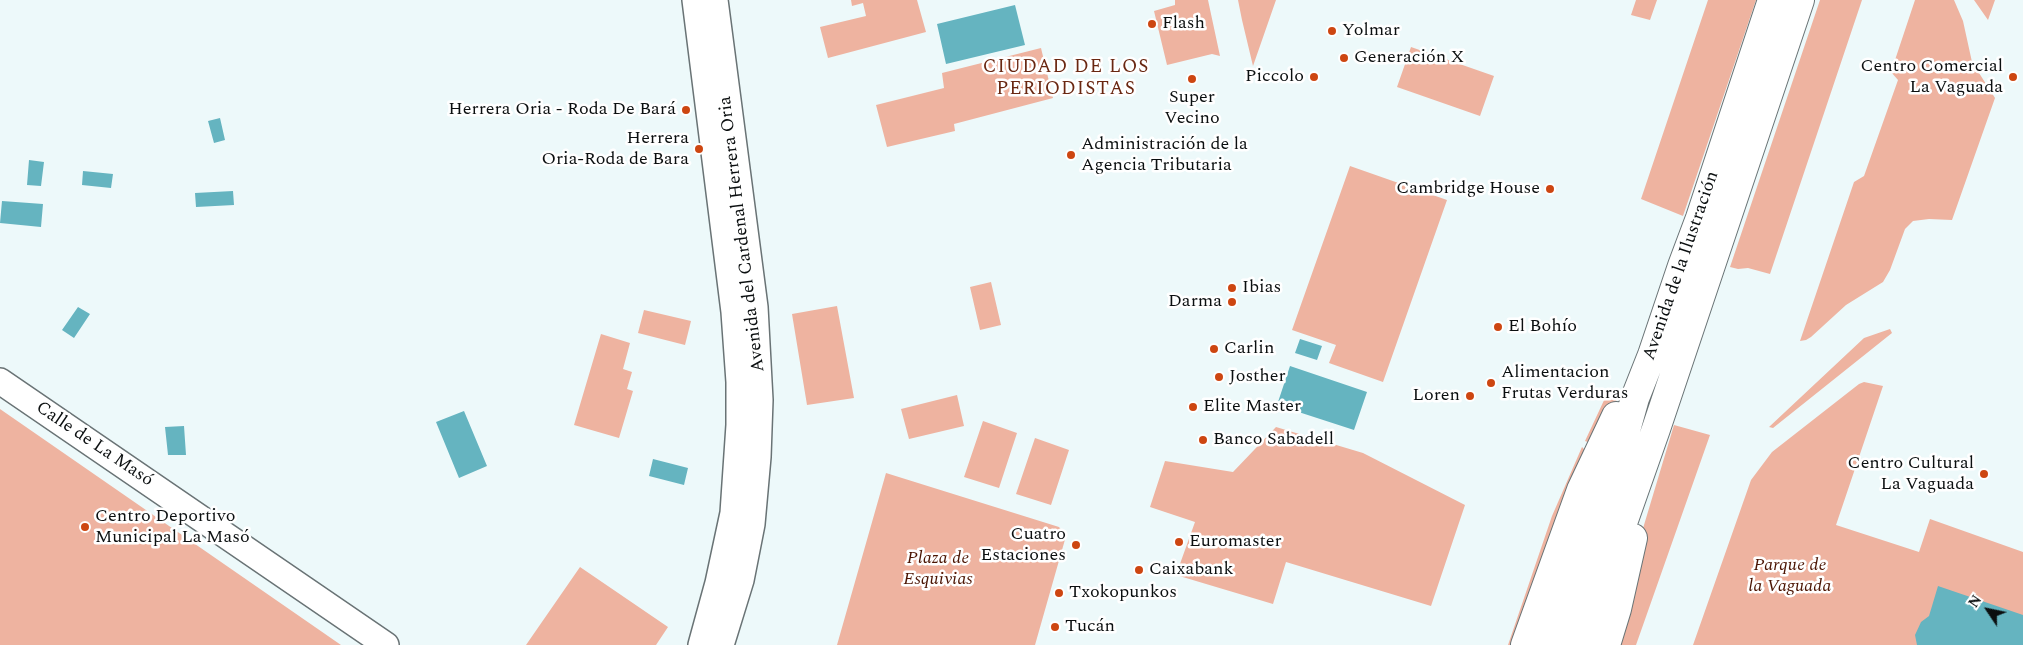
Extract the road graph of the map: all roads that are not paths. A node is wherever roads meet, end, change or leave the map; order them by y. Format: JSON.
{"nodes":[{"id":1,"x":695,"y":0,"type":"edge"},
{"id":2,"x":715,"y":0,"type":"edge"},
{"id":3,"x":1772,"y":0,"type":"edge"},
{"id":4,"x":1800,"y":0,"type":"edge"},
{"id":5,"x":0,"y":381,"type":"edge"},
{"id":6,"x":1634,"y":398,"type":"junction"},
{"id":7,"x":1656,"y":429,"type":"junction"},
{"id":8,"x":386,"y":645,"type":"edge"},
{"id":9,"x":701,"y":645,"type":"edge"},
{"id":10,"x":721,"y":645,"type":"edge"},
{"id":11,"x":1525,"y":645,"type":"edge"},
{"id":12,"x":1552,"y":645,"type":"edge"},
{"id":13,"x":1580,"y":645,"type":"edge"},
{"id":14,"x":1606,"y":645,"type":"edge"}],
"edges":[{"from":1,"to":9,"type":"main road","name":"Avenida del Cardenal Herrera Oria"},
{"from":2,"to":10,"type":"main road","name":"Avenida del Cardenal Herrera Oria"},
{"from":3,"to":6,"type":"highway","name":"Avenida de la Ilustración"},
{"from":4,"to":7,"type":"highway","name":"Avenida de la Ilustración"},
{"from":5,"to":8,"type":"main road","name":"Calle de La Masó"},
{"from":6,"to":11,"type":"highway"},
{"from":6,"to":12,"type":"highway","name":"Avenida de la Ilustración"},
{"from":7,"to":13,"type":"highway","name":"Avenida de la Ilustración"},
{"from":7,"to":14,"type":"highway"}]}
